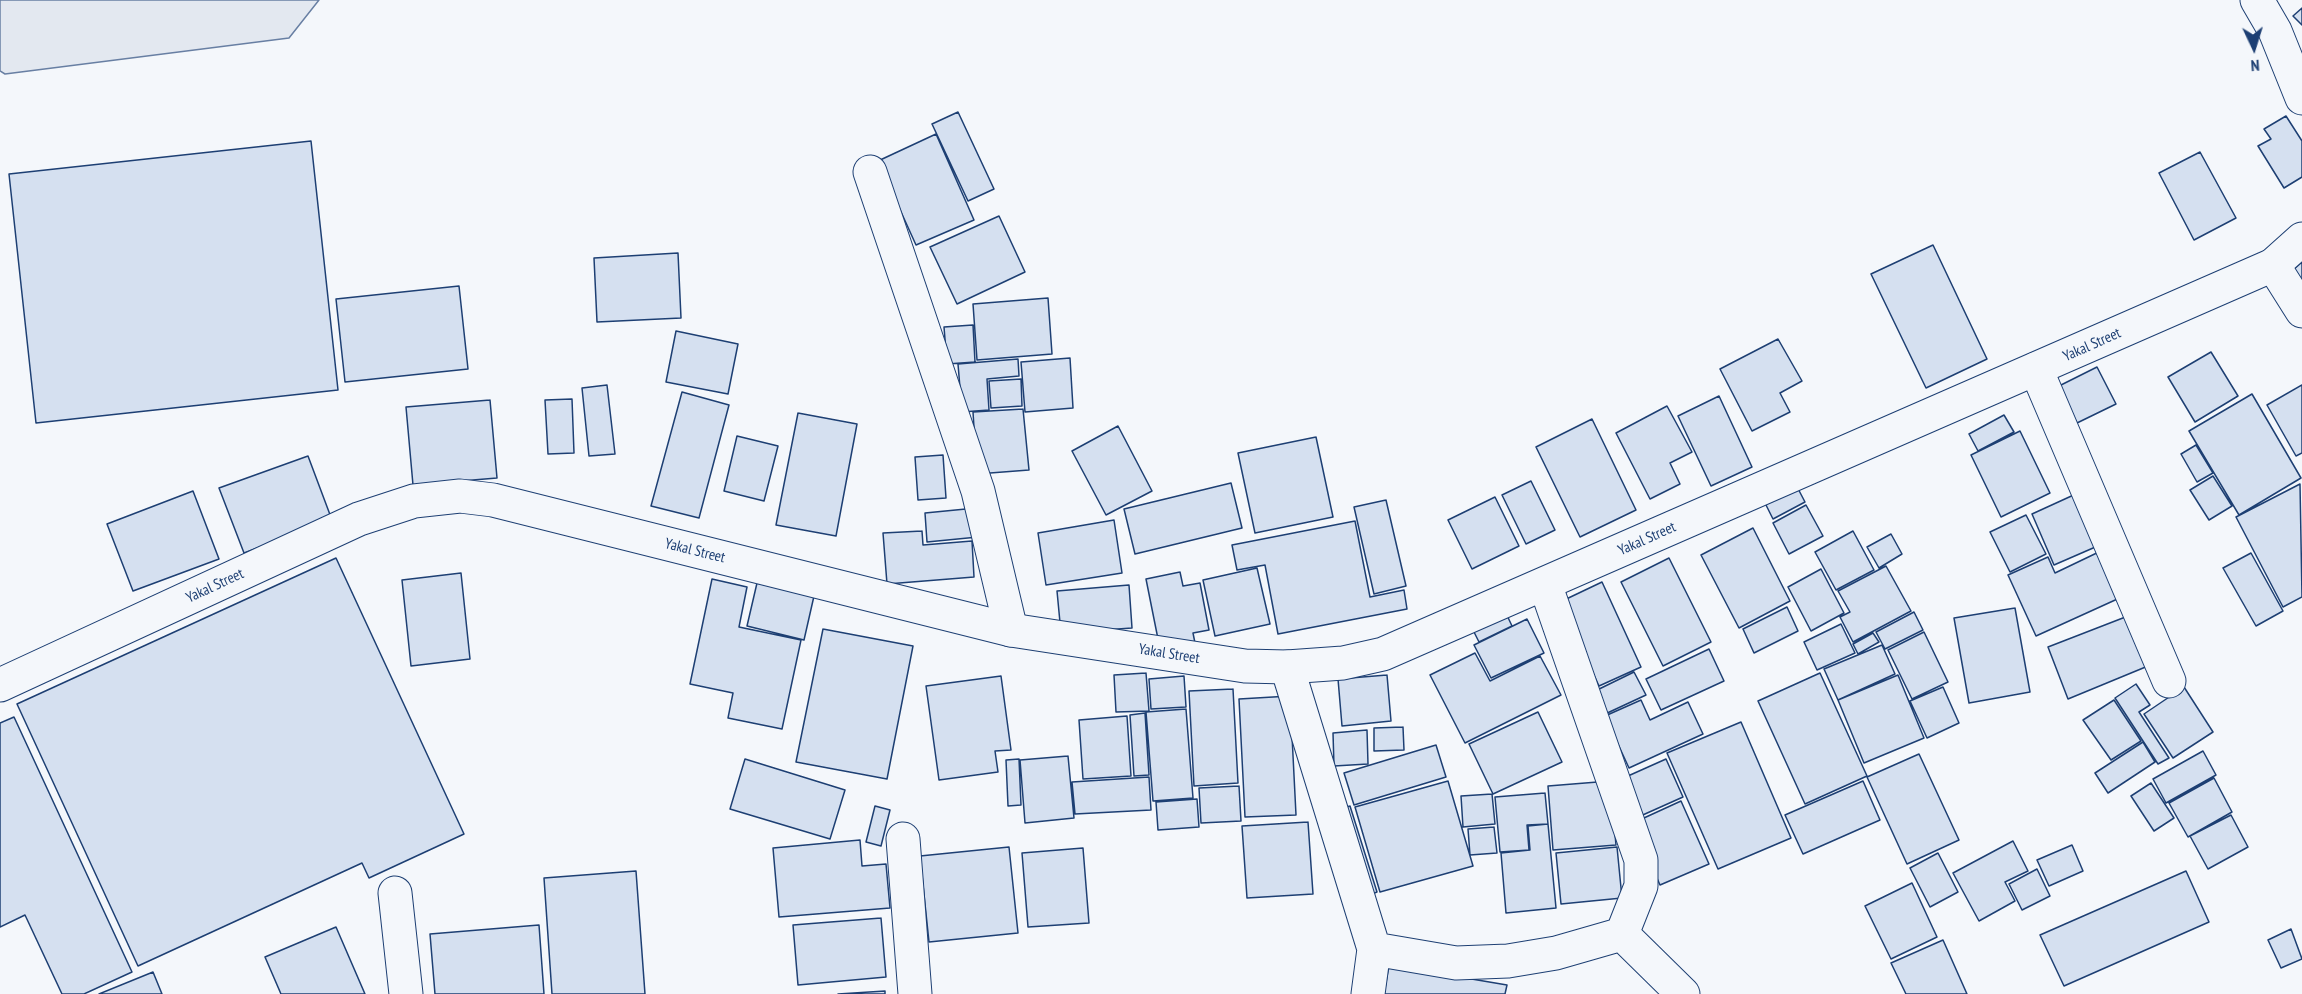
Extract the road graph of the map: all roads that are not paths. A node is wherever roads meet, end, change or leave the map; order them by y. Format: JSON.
{"nodes":[{"id":1,"x":2257,"y":0,"type":"edge"},
{"id":2,"x":2302,"y":98,"type":"edge"},
{"id":3,"x":870,"y":172,"type":"dead end"},
{"id":4,"x":2302,"y":239,"type":"edge"},
{"id":5,"x":2273,"y":265,"type":"junction"},
{"id":6,"x":2302,"y":311,"type":"edge"},
{"id":7,"x":2036,"y":369,"type":"junction"},
{"id":8,"x":1545,"y":584,"type":"junction"},
{"id":9,"x":1011,"y":630,"type":"junction"},
{"id":10,"x":1287,"y":667,"type":"junction"},
{"id":11,"x":2169,"y":681,"type":"dead end"},
{"id":12,"x":0,"y":685,"type":"edge"},
{"id":13,"x":903,"y":839,"type":"dead end"},
{"id":14,"x":395,"y":893,"type":"dead end"},
{"id":15,"x":1622,"y":934,"type":"junction"},
{"id":16,"x":1374,"y":949,"type":"junction"},
{"id":17,"x":406,"y":994,"type":"edge"},
{"id":18,"x":915,"y":994,"type":"edge"},
{"id":19,"x":1368,"y":994,"type":"edge"},
{"id":20,"x":1683,"y":994,"type":"edge"}],
"edges":[{"from":1,"to":2,"type":"street"},
{"from":3,"to":9,"type":"street"},
{"from":4,"to":5,"type":"street","name":"Yakal Street"},
{"from":5,"to":6,"type":"street"},
{"from":5,"to":7,"type":"street","name":"Yakal Street"},
{"from":7,"to":8,"type":"street","name":"Yakal Street"},
{"from":7,"to":11,"type":"street"},
{"from":8,"to":10,"type":"street","name":"Yakal Street"},
{"from":8,"to":15,"type":"street"},
{"from":9,"to":10,"type":"street","name":"Yakal Street"},
{"from":9,"to":12,"type":"street","name":"Yakal Street"},
{"from":10,"to":16,"type":"street"},
{"from":13,"to":18,"type":"street"},
{"from":14,"to":17,"type":"street"},
{"from":15,"to":16,"type":"street"},
{"from":15,"to":20,"type":"street"},
{"from":16,"to":19,"type":"street"}]}
